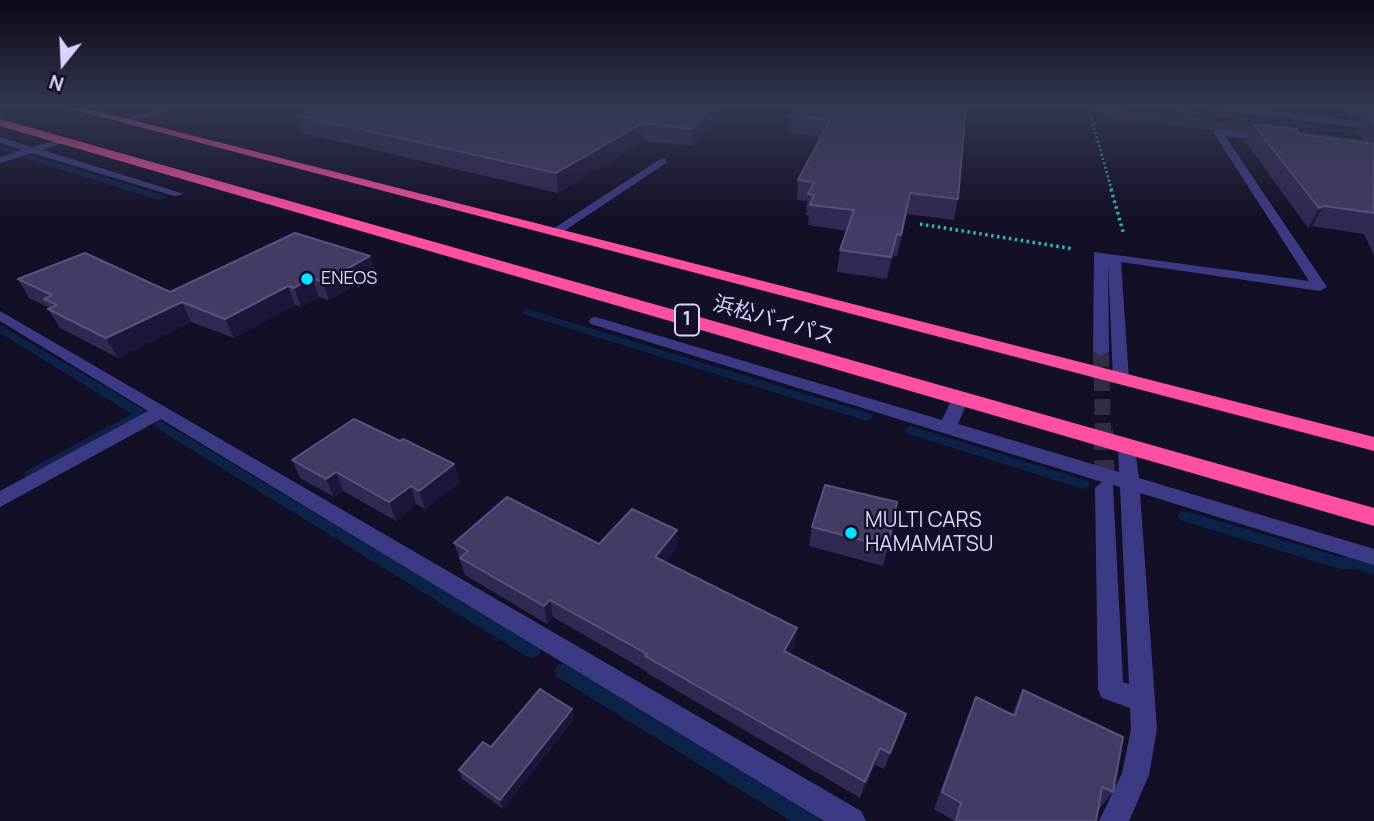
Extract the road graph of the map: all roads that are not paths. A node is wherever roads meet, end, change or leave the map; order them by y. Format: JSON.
{"nodes":[{"id":1,"x":14,"y":144,"type":"edge"},
{"id":2,"x":50,"y":144,"type":"edge"},
{"id":3,"x":78,"y":144,"type":"edge"},
{"id":4,"x":215,"y":144,"type":"edge"},
{"id":5,"x":1226,"y":144,"type":"edge"},
{"id":6,"x":32,"y":150,"type":"junction"},
{"id":7,"x":0,"y":160,"type":"edge"},
{"id":8,"x":662,"y":160,"type":"dead end"},
{"id":9,"x":178,"y":194,"type":"dead end"},
{"id":10,"x":554,"y":232,"type":"junction"},
{"id":11,"x":1106,"y":256,"type":"junction"},
{"id":12,"x":620,"y":300,"type":"junction"},
{"id":13,"x":0,"y":314,"type":"edge"},
{"id":14,"x":1101,"y":351,"type":"tunnel mouth"},
{"id":15,"x":1121,"y":379,"type":"junction"},
{"id":16,"x":960,"y":398,"type":"junction"},
{"id":17,"x":162,"y":411,"type":"junction"},
{"id":18,"x":948,"y":428,"type":"junction"},
{"id":19,"x":1374,"y":444,"type":"edge"},
{"id":20,"x":1127,"y":446,"type":"junction"},
{"id":21,"x":1129,"y":482,"type":"junction"},
{"id":22,"x":1105,"y":488,"type":"tunnel mouth"},
{"id":23,"x":0,"y":500,"type":"edge"},
{"id":24,"x":1374,"y":517,"type":"edge"},
{"id":25,"x":1374,"y":556,"type":"edge"},
{"id":26,"x":1143,"y":700,"type":"junction"},
{"id":27,"x":851,"y":821,"type":"edge"},
{"id":28,"x":1114,"y":821,"type":"edge"}],
"edges":[{"from":1,"to":6,"type":"street"},
{"from":2,"to":6,"type":"street"},
{"from":3,"to":12,"type":"highway","name":"浜松バイパス","number":"1"},
{"from":4,"to":10,"type":"highway","name":"浜松バイパス"},
{"from":5,"to":11,"type":"street"},
{"from":6,"to":7,"type":"street"},
{"from":6,"to":9,"type":"street"},
{"from":8,"to":10,"type":"street"},
{"from":10,"to":15,"type":"highway","name":"浜松バイパス"},
{"from":11,"to":14,"type":"street"},
{"from":11,"to":15,"type":"street"},
{"from":12,"to":16,"type":"highway","name":"浜松バイパス","number":"1"},
{"from":12,"to":18,"type":"street"},
{"from":13,"to":17,"type":"street"},
{"from":15,"to":19,"type":"highway","name":"浜松バイパス"},
{"from":16,"to":18,"type":"street"},
{"from":16,"to":20,"type":"highway","name":"浜松バイパス","number":"1"},
{"from":17,"to":23,"type":"street"},
{"from":17,"to":27,"type":"street"},
{"from":18,"to":21,"type":"street"},
{"from":20,"to":21,"type":"street"},
{"from":20,"to":24,"type":"highway","name":"浜松バイパス","number":"1"},
{"from":21,"to":25,"type":"street"},
{"from":21,"to":26,"type":"street"},
{"from":22,"to":26,"type":"street"},
{"from":26,"to":28,"type":"street"}]}
